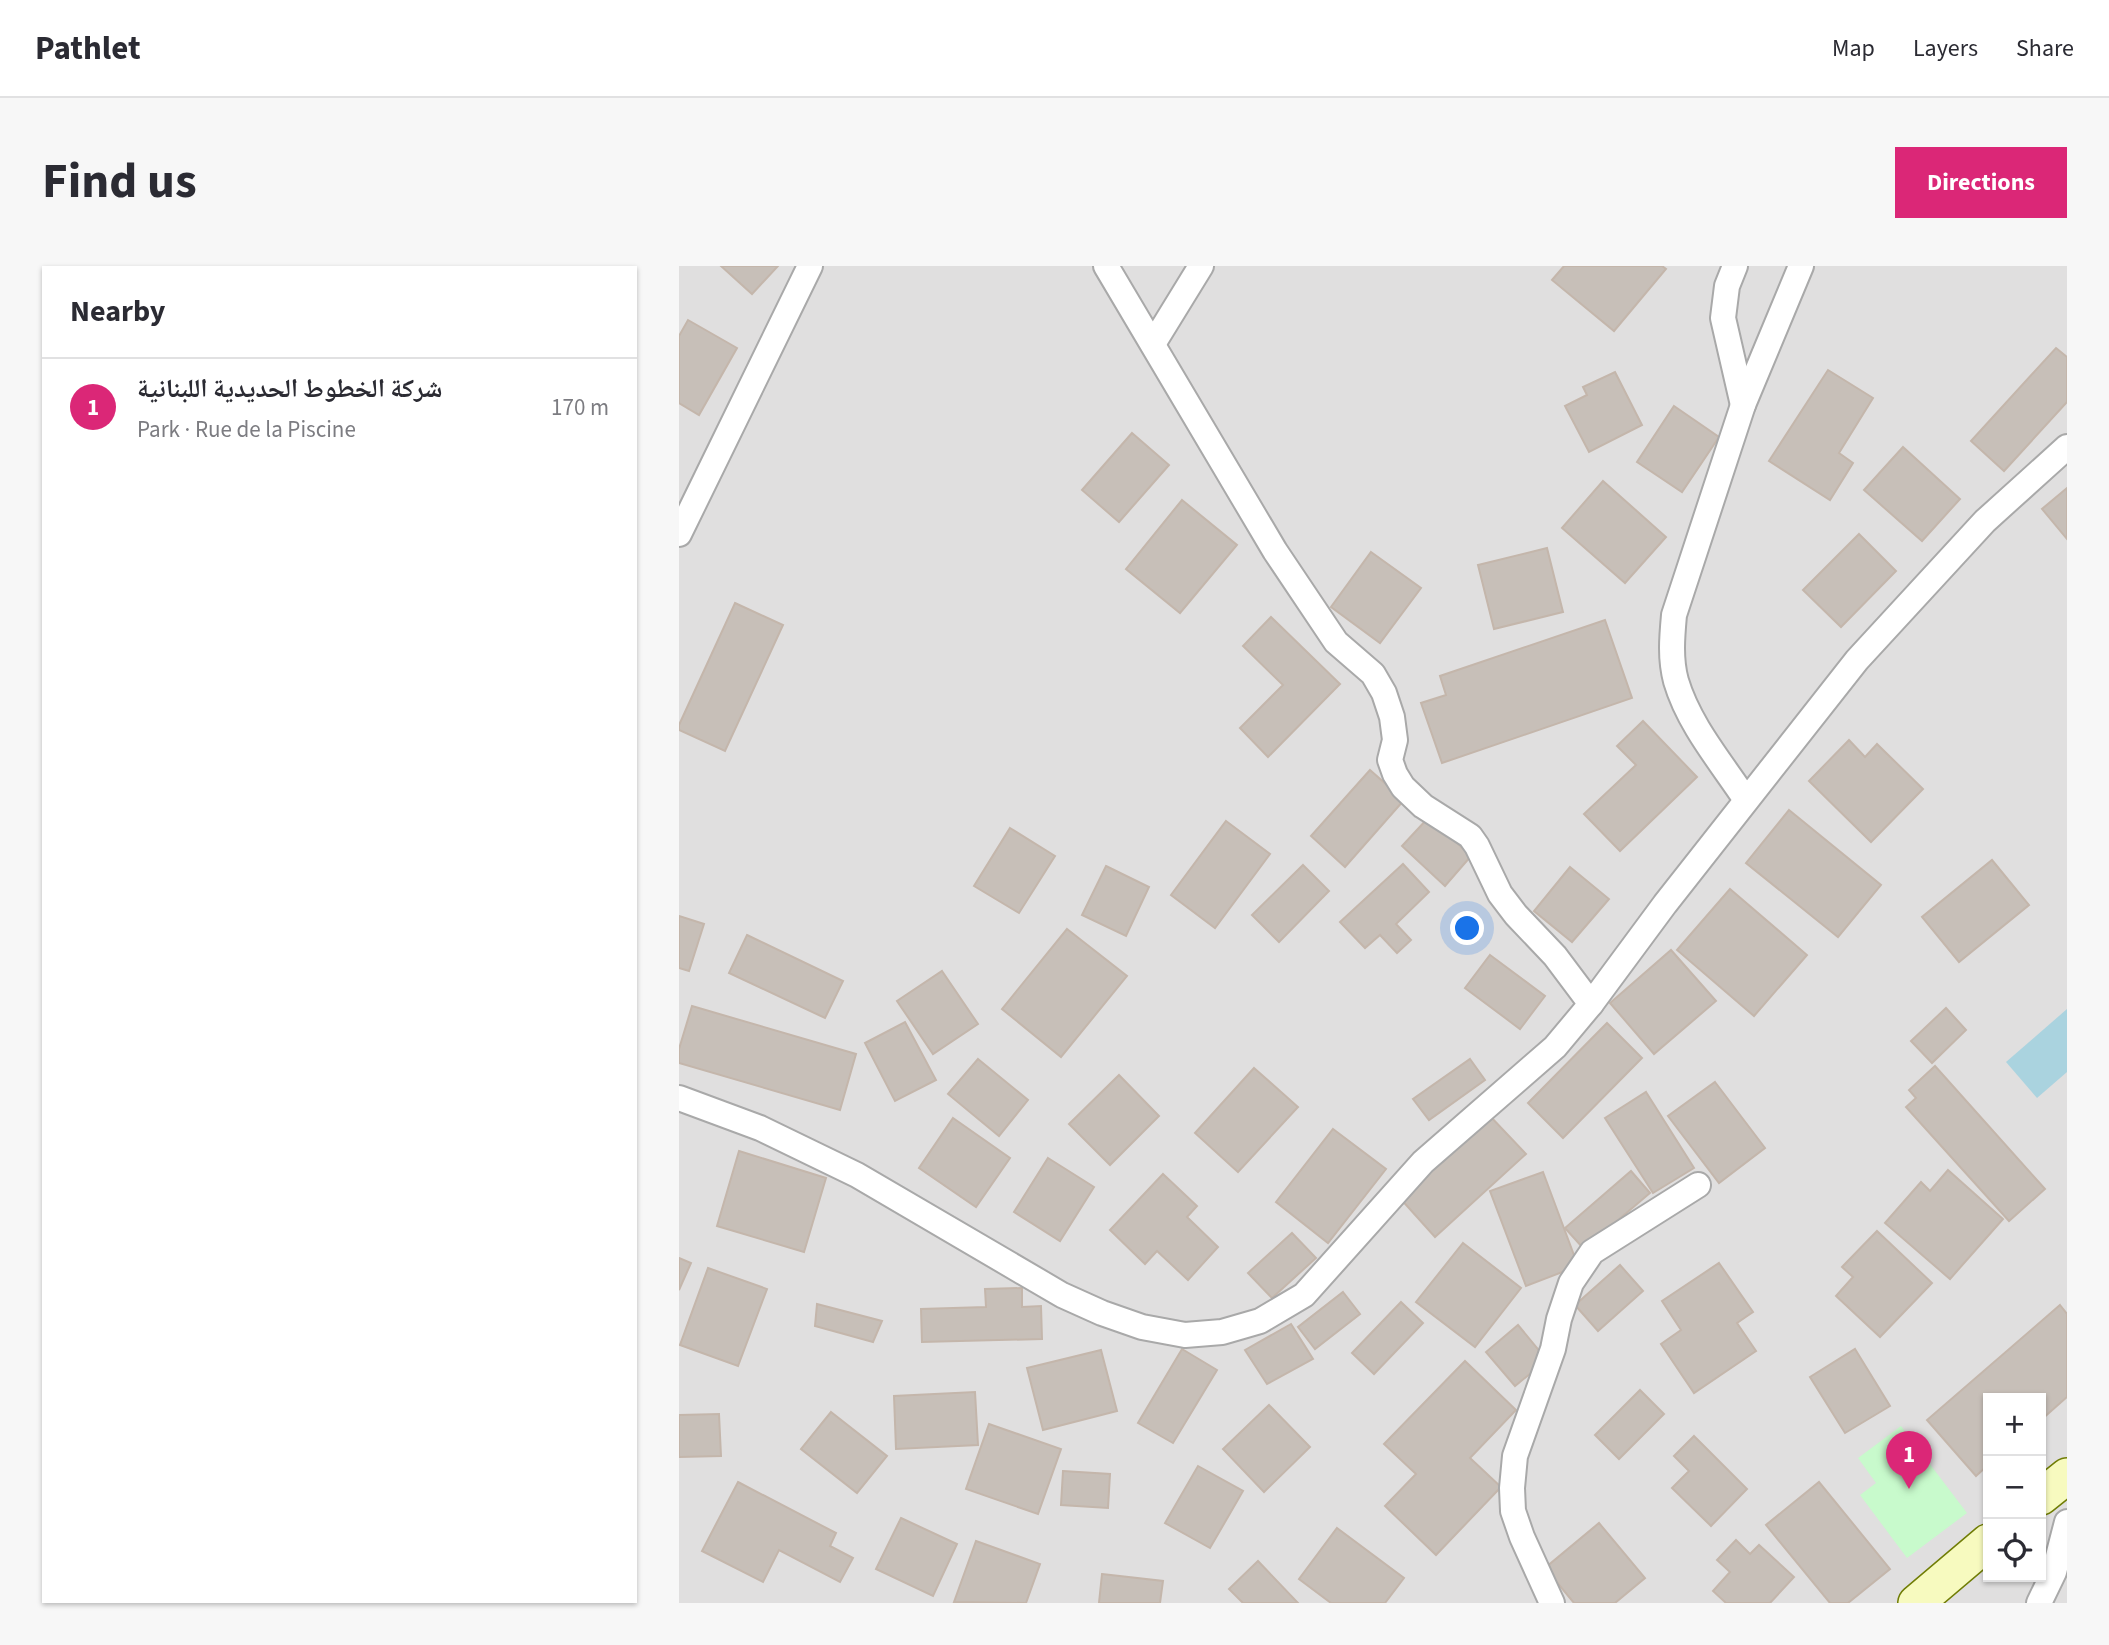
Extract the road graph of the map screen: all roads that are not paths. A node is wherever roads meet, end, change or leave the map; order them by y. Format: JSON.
{"nodes":[{"id":1,"x":810,"y":266,"type":"edge"},
{"id":2,"x":1106,"y":266,"type":"edge"},
{"id":3,"x":1201,"y":266,"type":"edge"},
{"id":4,"x":1735,"y":266,"type":"edge"},
{"id":5,"x":1801,"y":266,"type":"edge"},
{"id":6,"x":1153,"y":344,"type":"junction"},
{"id":7,"x":1742,"y":405,"type":"junction"},
{"id":8,"x":2067,"y":447,"type":"edge"},
{"id":9,"x":679,"y":534,"type":"edge"},
{"id":10,"x":1746,"y":800,"type":"junction"},
{"id":11,"x":1591,"y":1004,"type":"junction"},
{"id":12,"x":679,"y":1098,"type":"edge"},
{"id":13,"x":1698,"y":1185,"type":"dead end"},
{"id":14,"x":2067,"y":1476,"type":"edge"},
{"id":15,"x":2046,"y":1493,"type":"edge"},
{"id":16,"x":2067,"y":1522,"type":"edge"},
{"id":17,"x":1983,"y":1546,"type":"edge"},
{"id":18,"x":1552,"y":1603,"type":"edge"},
{"id":19,"x":1916,"y":1603,"type":"edge"},
{"id":20,"x":2039,"y":1603,"type":"edge"}],
"edges":[{"from":1,"to":9,"type":"street"},
{"from":2,"to":6,"type":"street"},
{"from":3,"to":6,"type":"street"},
{"from":4,"to":7,"type":"street"},
{"from":5,"to":7,"type":"street"},
{"from":6,"to":11,"type":"street"},
{"from":7,"to":10,"type":"street"},
{"from":8,"to":10,"type":"street"},
{"from":10,"to":11,"type":"street"},
{"from":11,"to":12,"type":"street"},
{"from":13,"to":18,"type":"street"},
{"from":14,"to":15,"type":"street"},
{"from":16,"to":20,"type":"street"},
{"from":17,"to":19,"type":"street"}]}
